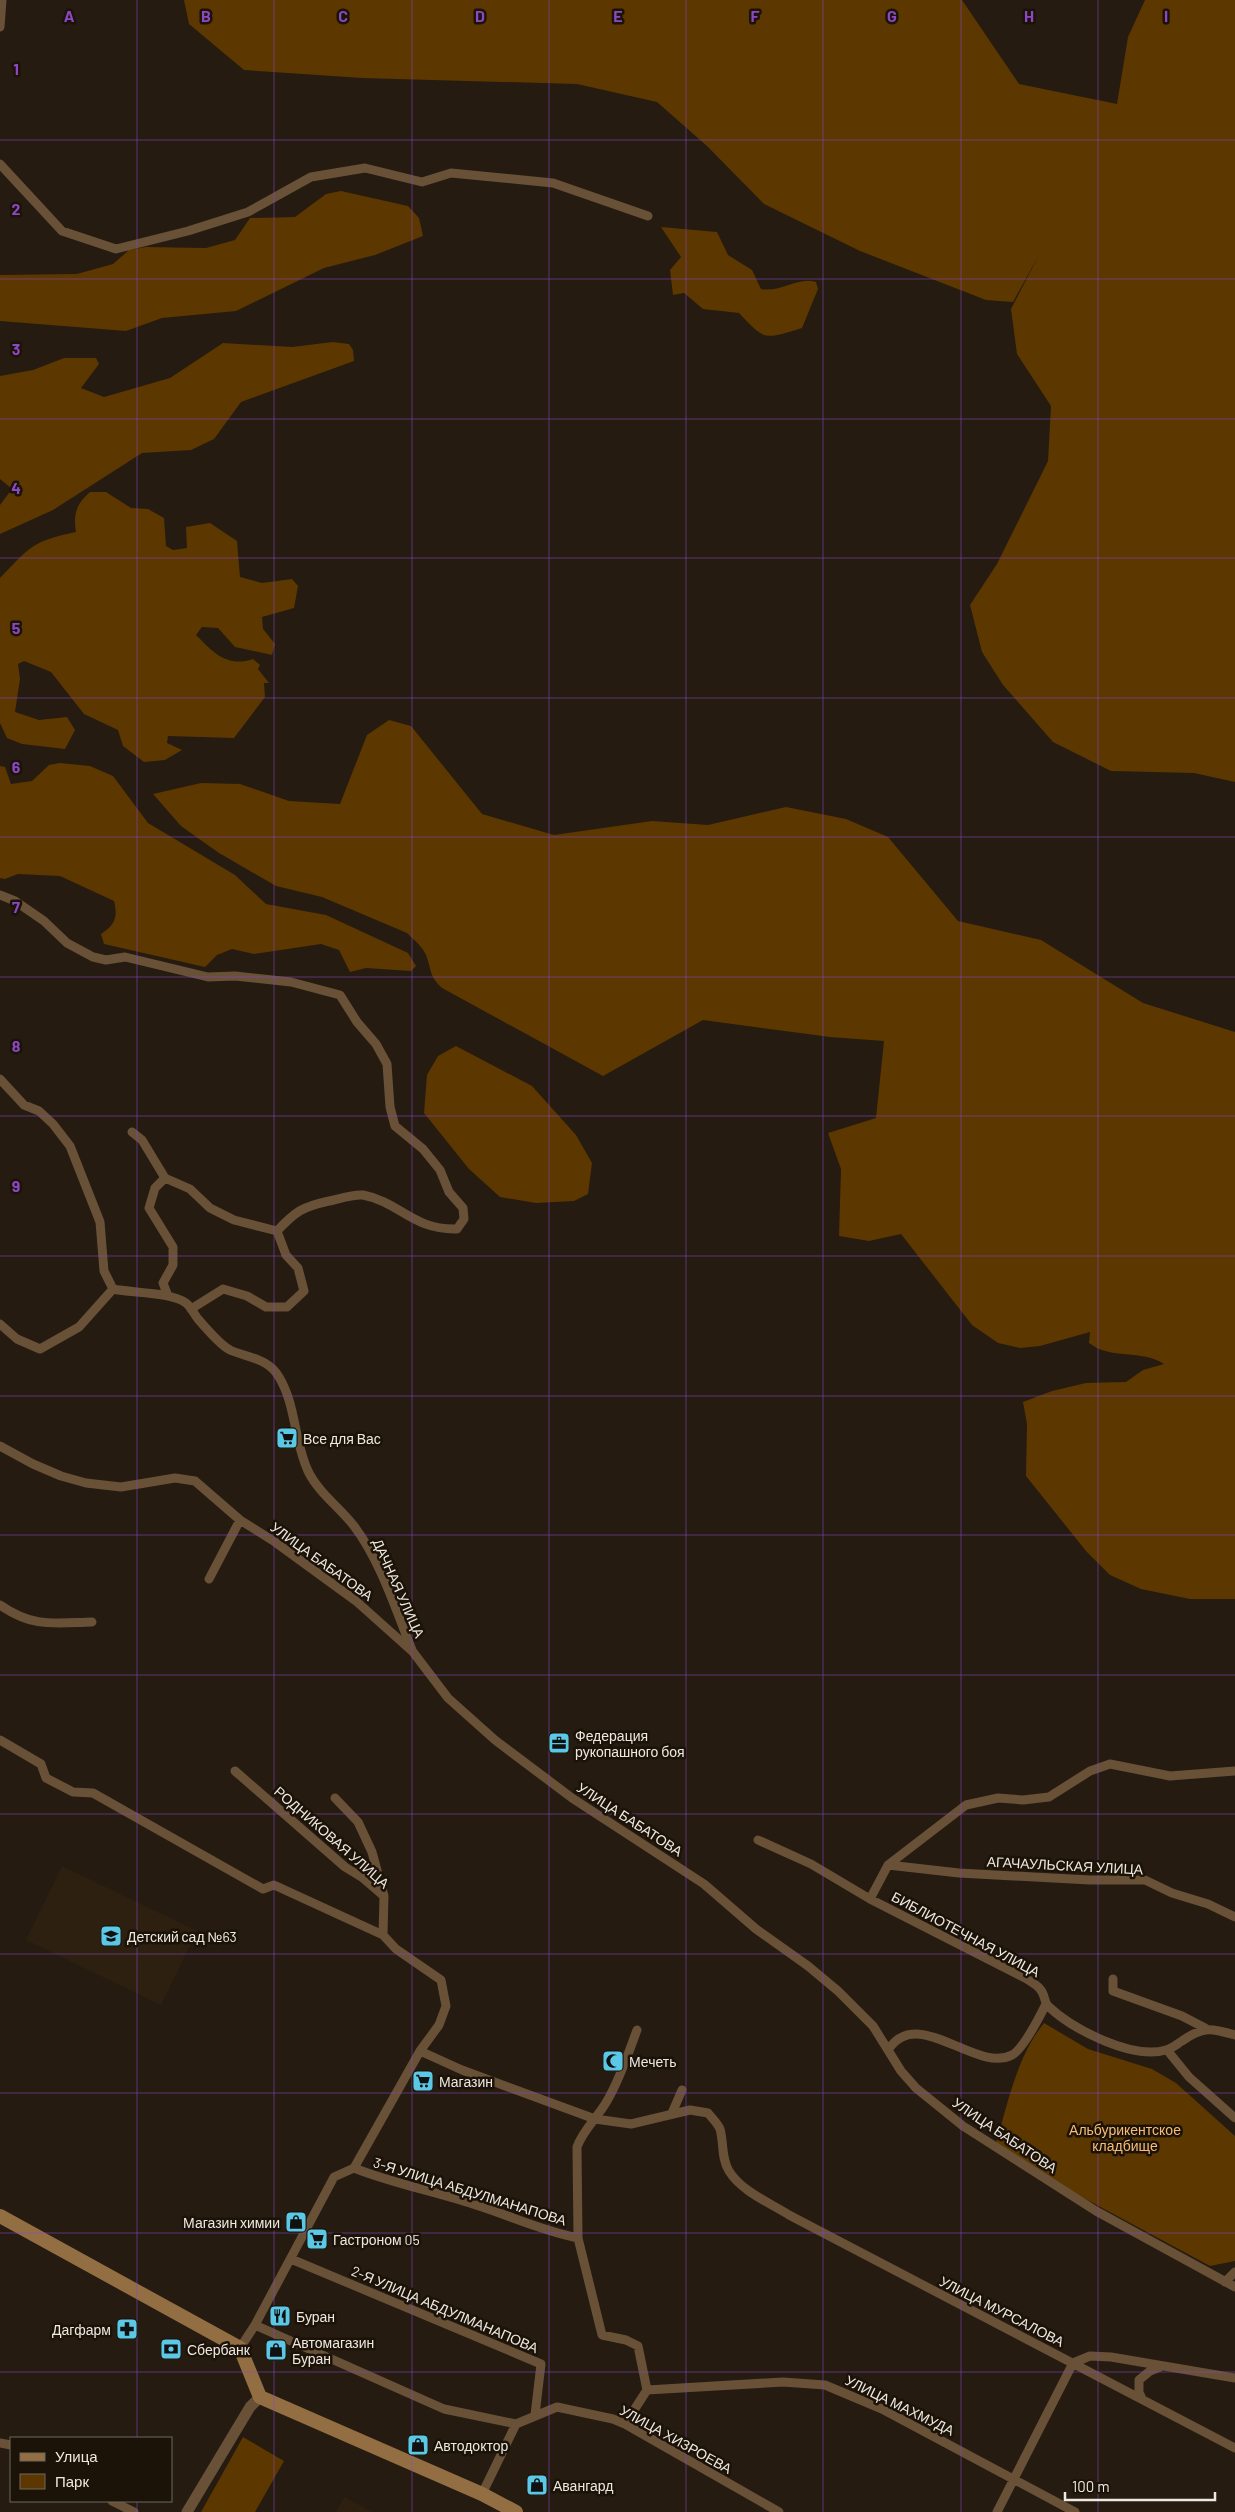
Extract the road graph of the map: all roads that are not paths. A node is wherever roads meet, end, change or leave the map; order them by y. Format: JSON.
{"nodes":[{"id":1,"x":2,"y":0,"type":"edge"},
{"id":2,"x":0,"y":27,"type":"edge"},
{"id":3,"x":0,"y":164,"type":"edge"},
{"id":4,"x":648,"y":216,"type":"dead end"},
{"id":5,"x":0,"y":895,"type":"edge"},
{"id":6,"x":0,"y":1079,"type":"edge"},
{"id":7,"x":132,"y":1132,"type":"dead end"},
{"id":8,"x":165,"y":1178,"type":"junction"},
{"id":9,"x":277,"y":1231,"type":"junction"},
{"id":10,"x":113,"y":1289,"type":"junction"},
{"id":11,"x":168,"y":1296,"type":"junction"},
{"id":12,"x":190,"y":1309,"type":"junction"},
{"id":13,"x":0,"y":1324,"type":"edge"},
{"id":14,"x":0,"y":1446,"type":"edge"},
{"id":15,"x":240,"y":1520,"type":"junction"},
{"id":16,"x":209,"y":1579,"type":"dead end"},
{"id":17,"x":0,"y":1604,"type":"edge"},
{"id":18,"x":92,"y":1622,"type":"dead end"},
{"id":19,"x":413,"y":1652,"type":"junction"},
{"id":20,"x":0,"y":1740,"type":"edge"},
{"id":21,"x":236,"y":1771,"type":"dead end"},
{"id":22,"x":1235,"y":1771,"type":"edge"},
{"id":23,"x":336,"y":1798,"type":"dead end"},
{"id":24,"x":758,"y":1840,"type":"dead end"},
{"id":25,"x":888,"y":1865,"type":"junction"},
{"id":26,"x":384,"y":1896,"type":"junction"},
{"id":27,"x":870,"y":1899,"type":"junction"},
{"id":28,"x":1235,"y":1917,"type":"edge"},
{"id":29,"x":382,"y":1935,"type":"junction"},
{"id":30,"x":1113,"y":1979,"type":"dead end"},
{"id":31,"x":1046,"y":2004,"type":"junction"},
{"id":32,"x":1205,"y":2028,"type":"junction"},
{"id":33,"x":637,"y":2030,"type":"dead end"},
{"id":34,"x":1235,"y":2035,"type":"edge"},
{"id":35,"x":888,"y":2050,"type":"junction"},
{"id":36,"x":1168,"y":2050,"type":"junction"},
{"id":37,"x":420,"y":2051,"type":"junction"},
{"id":38,"x":682,"y":2090,"type":"dead end"},
{"id":39,"x":672,"y":2114,"type":"junction"},
{"id":40,"x":1235,"y":2118,"type":"edge"},
{"id":41,"x":595,"y":2119,"type":"junction"},
{"id":42,"x":354,"y":2168,"type":"junction"},
{"id":43,"x":0,"y":2216,"type":"edge"},
{"id":44,"x":578,"y":2238,"type":"junction"},
{"id":45,"x":291,"y":2259,"type":"junction"},
{"id":46,"x":1235,"y":2272,"type":"edge"},
{"id":47,"x":1225,"y":2282,"type":"junction"},
{"id":48,"x":1235,"y":2288,"type":"edge"},
{"id":49,"x":255,"y":2325,"type":"junction"},
{"id":50,"x":240,"y":2348,"type":"junction"},
{"id":51,"x":1073,"y":2363,"type":"junction"},
{"id":52,"x":1161,"y":2367,"type":"junction"},
{"id":53,"x":1235,"y":2378,"type":"edge"},
{"id":54,"x":647,"y":2390,"type":"junction"},
{"id":55,"x":260,"y":2397,"type":"junction"},
{"id":56,"x":1142,"y":2399,"type":"junction"},
{"id":57,"x":535,"y":2415,"type":"junction"},
{"id":58,"x":516,"y":2424,"type":"junction"},
{"id":59,"x":625,"y":2424,"type":"junction"},
{"id":60,"x":1235,"y":2448,"type":"edge"},
{"id":61,"x":1014,"y":2479,"type":"junction"},
{"id":62,"x":482,"y":2494,"type":"junction"},
{"id":63,"x":114,"y":2502,"type":"edge"},
{"id":64,"x":134,"y":2512,"type":"edge"},
{"id":65,"x":188,"y":2512,"type":"edge"},
{"id":66,"x":516,"y":2512,"type":"edge"},
{"id":67,"x":779,"y":2512,"type":"edge"},
{"id":68,"x":997,"y":2512,"type":"edge"},
{"id":69,"x":1075,"y":2512,"type":"edge"}],
"edges":[{"from":1,"to":2,"type":"street"},
{"from":3,"to":4,"type":"street"},
{"from":5,"to":9,"type":"street"},
{"from":6,"to":10,"type":"street"},
{"from":7,"to":8,"type":"street"},
{"from":8,"to":9,"type":"street"},
{"from":8,"to":11,"type":"street"},
{"from":9,"to":12,"type":"street"},
{"from":10,"to":11,"type":"street","name":"ДАЧНАЯ УЛИЦА"},
{"from":10,"to":13,"type":"street"},
{"from":11,"to":12,"type":"street","name":"ДАЧНАЯ УЛИЦА"},
{"from":12,"to":19,"type":"street","name":"ДАЧНАЯ УЛИЦА"},
{"from":14,"to":15,"type":"street","name":"УЛИЦА БАБАТОВА"},
{"from":15,"to":16,"type":"street"},
{"from":15,"to":19,"type":"street","name":"УЛИЦА БАБАТОВА"},
{"from":17,"to":18,"type":"street"},
{"from":19,"to":35,"type":"street","name":"УЛИЦА БАБАТОВА"},
{"from":20,"to":29,"type":"street"},
{"from":21,"to":26,"type":"street","name":"РОДНИКОВАЯ УЛИЦА"},
{"from":22,"to":25,"type":"street"},
{"from":23,"to":26,"type":"street"},
{"from":24,"to":27,"type":"street","name":"БИБЛИОТЕЧНАЯ УЛИЦА"},
{"from":25,"to":27,"type":"street"},
{"from":25,"to":28,"type":"street","name":"АГАЧАУЛЬСКАЯ УЛИЦА"},
{"from":26,"to":29,"type":"street","name":"РОДНИКОВАЯ УЛИЦА"},
{"from":27,"to":31,"type":"street","name":"БИБЛИОТЕЧНАЯ УЛИЦА"},
{"from":29,"to":37,"type":"street"},
{"from":30,"to":32,"type":"street"},
{"from":31,"to":35,"type":"street"},
{"from":31,"to":36,"type":"street","name":"БИБЛИОТЕЧНАЯ УЛИЦА"},
{"from":32,"to":34,"type":"street"},
{"from":32,"to":36,"type":"street"},
{"from":33,"to":41,"type":"street"},
{"from":35,"to":47,"type":"street","name":"УЛИЦА БАБАТОВА"},
{"from":36,"to":40,"type":"street"},
{"from":37,"to":41,"type":"street"},
{"from":37,"to":42,"type":"street"},
{"from":38,"to":39,"type":"street"},
{"from":39,"to":41,"type":"street"},
{"from":39,"to":51,"type":"street","name":"УЛИЦА МУРСАЛОВА"},
{"from":41,"to":44,"type":"street"},
{"from":42,"to":44,"type":"street","name":"3-Я УЛИЦА АБДУЛМАНАПОВА"},
{"from":42,"to":45,"type":"street"},
{"from":43,"to":50,"type":"main road"},
{"from":44,"to":54,"type":"street"},
{"from":45,"to":49,"type":"street"},
{"from":45,"to":57,"type":"street","name":"2-Я УЛИЦА АБДУЛМАНАПОВА"},
{"from":46,"to":47,"type":"street"},
{"from":47,"to":48,"type":"street","name":"УЛИЦА БАБАТОВА"},
{"from":49,"to":50,"type":"street"},
{"from":49,"to":58,"type":"street"},
{"from":50,"to":55,"type":"main road"},
{"from":51,"to":52,"type":"street"},
{"from":51,"to":56,"type":"street","name":"УЛИЦА МУРСАЛОВА"},
{"from":51,"to":61,"type":"street"},
{"from":52,"to":53,"type":"street"},
{"from":52,"to":56,"type":"street"},
{"from":54,"to":59,"type":"street"},
{"from":54,"to":61,"type":"street","name":"УЛИЦА МАХМУДА"},
{"from":55,"to":62,"type":"main road"},
{"from":55,"to":65,"type":"street"},
{"from":56,"to":60,"type":"street","name":"УЛИЦА МУРСАЛОВА"},
{"from":57,"to":58,"type":"street","name":"УЛИЦА ХИЗРОЕВА"},
{"from":57,"to":59,"type":"street","name":"УЛИЦА ХИЗРОЕВА"},
{"from":58,"to":62,"type":"street"},
{"from":59,"to":67,"type":"street","name":"УЛИЦА ХИЗРОЕВА"},
{"from":61,"to":68,"type":"street"},
{"from":61,"to":69,"type":"street","name":"УЛИЦА МАХМУДА"},
{"from":62,"to":66,"type":"main road"},
{"from":63,"to":64,"type":"street"}]}
